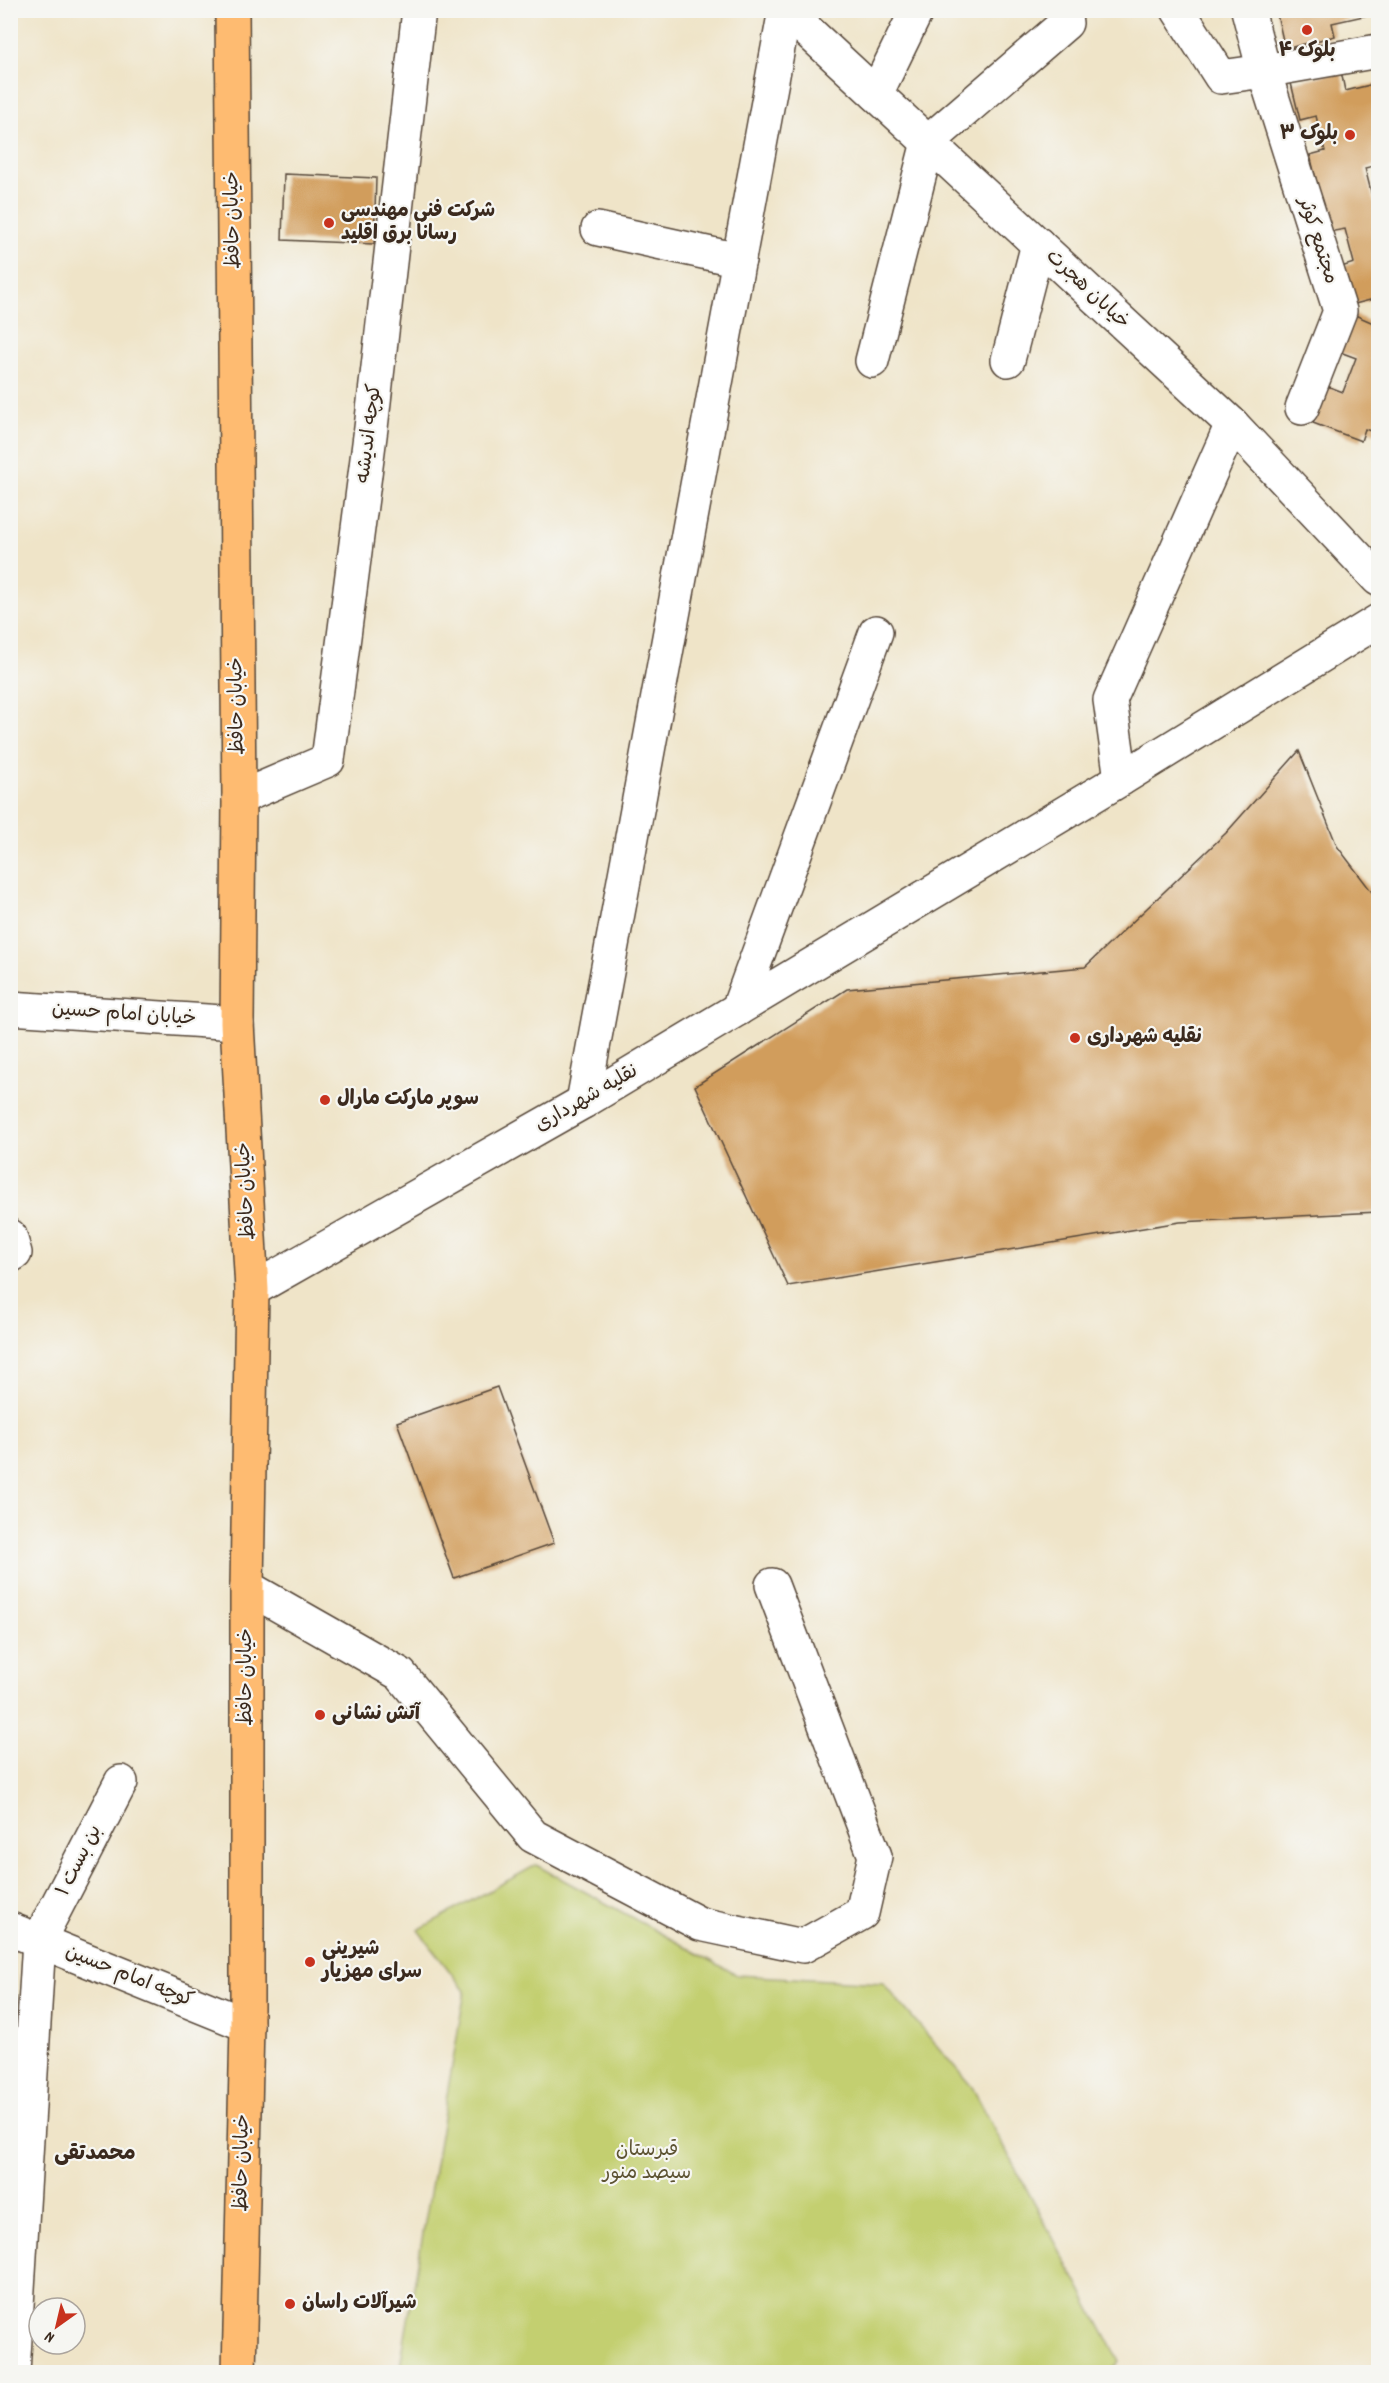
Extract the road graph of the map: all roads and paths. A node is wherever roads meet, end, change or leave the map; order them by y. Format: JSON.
{"nodes":[{"id":1,"x":232,"y":10,"type":"edge"},
{"id":2,"x":419,"y":10,"type":"edge"},
{"id":3,"x":785,"y":10,"type":"edge"},
{"id":4,"x":917,"y":10,"type":"edge"},
{"id":5,"x":1178,"y":10,"type":"edge"},
{"id":6,"x":1248,"y":10,"type":"edge"},
{"id":7,"x":1066,"y":23,"type":"dead end"},
{"id":8,"x":1378,"y":51,"type":"edge"},
{"id":9,"x":1264,"y":71,"type":"junction"},
{"id":10,"x":876,"y":94,"type":"junction"},
{"id":11,"x":928,"y":142,"type":"junction"},
{"id":12,"x":598,"y":230,"type":"dead end"},
{"id":13,"x":1038,"y":244,"type":"junction"},
{"id":14,"x":739,"y":260,"type":"junction"},
{"id":15,"x":1008,"y":360,"type":"dead end"},
{"id":16,"x":872,"y":362,"type":"dead end"},
{"id":17,"x":1302,"y":408,"type":"dead end"},
{"id":18,"x":1232,"y":424,"type":"junction"},
{"id":19,"x":1378,"y":579,"type":"edge"},
{"id":20,"x":1378,"y":621,"type":"edge"},
{"id":21,"x":876,"y":632,"type":"dead end"},
{"id":22,"x":1121,"y":779,"type":"junction"},
{"id":23,"x":239,"y":798,"type":"junction"},
{"id":24,"x":10,"y":1008,"type":"edge"},
{"id":25,"x":738,"y":1009,"type":"junction"},
{"id":26,"x":237,"y":1023,"type":"junction"},
{"id":27,"x":583,"y":1102,"type":"junction"},
{"id":28,"x":10,"y":1236,"type":"edge"},
{"id":29,"x":10,"y":1256,"type":"edge"},
{"id":30,"x":252,"y":1290,"type":"junction"},
{"id":31,"x":772,"y":1585,"type":"dead end"},
{"id":32,"x":247,"y":1587,"type":"junction"},
{"id":33,"x":121,"y":1782,"type":"dead end"},
{"id":34,"x":25,"y":1935,"type":"edge"},
{"id":35,"x":247,"y":2025,"type":"junction"},
{"id":36,"x":14,"y":2373,"type":"edge"},
{"id":37,"x":239,"y":2373,"type":"edge"}],
"edges":[{"from":1,"to":23,"type":"main road","name":"خیابان حافظ"},
{"from":2,"to":23,"type":"street","name":"کوچه اندیشه"},
{"from":3,"to":10,"type":"street","name":"خیابان هجرت"},
{"from":3,"to":14,"type":"street"},
{"from":4,"to":10,"type":"street"},
{"from":5,"to":9,"type":"street"},
{"from":6,"to":9,"type":"street","name":"مجتمع کوثر"},
{"from":7,"to":11,"type":"street"},
{"from":8,"to":9,"type":"street"},
{"from":9,"to":17,"type":"street","name":"مجتمع کوثر"},
{"from":10,"to":11,"type":"street","name":"خیابان هجرت"},
{"from":11,"to":13,"type":"street","name":"خیابان هجرت"},
{"from":11,"to":16,"type":"street"},
{"from":12,"to":14,"type":"street"},
{"from":13,"to":15,"type":"street"},
{"from":13,"to":18,"type":"street","name":"خیابان هجرت"},
{"from":14,"to":27,"type":"street"},
{"from":18,"to":19,"type":"street","name":"خیابان هجرت"},
{"from":18,"to":22,"type":"street"},
{"from":20,"to":22,"type":"street","name":"نقلیه شهرداری"},
{"from":21,"to":25,"type":"street"},
{"from":22,"to":25,"type":"street","name":"نقلیه شهرداری"},
{"from":23,"to":26,"type":"main road","name":"خیابان حافظ"},
{"from":24,"to":26,"type":"street","name":"خیابان امام حسین"},
{"from":25,"to":27,"type":"street","name":"نقلیه شهرداری"},
{"from":26,"to":30,"type":"main road","name":"خیابان حافظ"},
{"from":27,"to":30,"type":"street","name":"نقلیه شهرداری"},
{"from":28,"to":29,"type":"street"},
{"from":30,"to":32,"type":"main road","name":"خیابان حافظ"},
{"from":31,"to":32,"type":"street"},
{"from":32,"to":35,"type":"main road","name":"خیابان حافظ"},
{"from":33,"to":34,"type":"street","name":"بن بست ۱"},
{"from":34,"to":35,"type":"street","name":"کوچه امام حسین"},
{"from":34,"to":36,"type":"street"},
{"from":35,"to":37,"type":"main road","name":"خیابان حافظ"}]}
